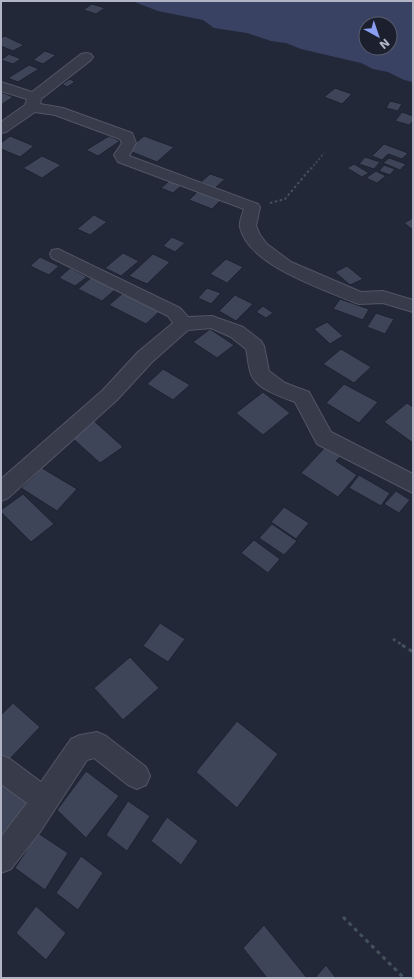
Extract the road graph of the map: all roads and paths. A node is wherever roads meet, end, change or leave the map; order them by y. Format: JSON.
{"nodes":[{"id":1,"x":86,"y":57,"type":"dead end"},
{"id":2,"x":1,"y":86,"type":"edge"},
{"id":3,"x":33,"y":102,"type":"junction"},
{"id":4,"x":1,"y":129,"type":"edge"},
{"id":5,"x":324,"y":153,"type":"dead end"},
{"id":6,"x":252,"y":207,"type":"junction"},
{"id":7,"x":58,"y":254,"type":"dead end"},
{"id":8,"x":413,"y":306,"type":"edge"},
{"id":9,"x":183,"y":324,"type":"junction"},
{"id":10,"x":413,"y":484,"type":"edge"},
{"id":11,"x":1,"y":492,"type":"edge"},
{"id":12,"x":393,"y":639,"type":"dead end"},
{"id":13,"x":413,"y":652,"type":"edge"},
{"id":14,"x":1,"y":768,"type":"edge"},
{"id":15,"x":137,"y":776,"type":"dead end"},
{"id":16,"x":44,"y":800,"type":"junction"},
{"id":17,"x":1,"y":859,"type":"edge"},
{"id":18,"x":343,"y":917,"type":"dead end"},
{"id":19,"x":404,"y":978,"type":"edge"}],
"edges":[{"from":1,"to":3,"type":"street"},
{"from":2,"to":3,"type":"street"},
{"from":3,"to":4,"type":"street"},
{"from":3,"to":6,"type":"street"},
{"from":5,"to":6,"type":"path"},
{"from":6,"to":8,"type":"street"},
{"from":7,"to":9,"type":"street"},
{"from":9,"to":10,"type":"street"},
{"from":9,"to":11,"type":"street"},
{"from":12,"to":13,"type":"path"},
{"from":14,"to":16,"type":"street"},
{"from":15,"to":16,"type":"street"},
{"from":16,"to":17,"type":"street"},
{"from":18,"to":19,"type":"path"}]}
